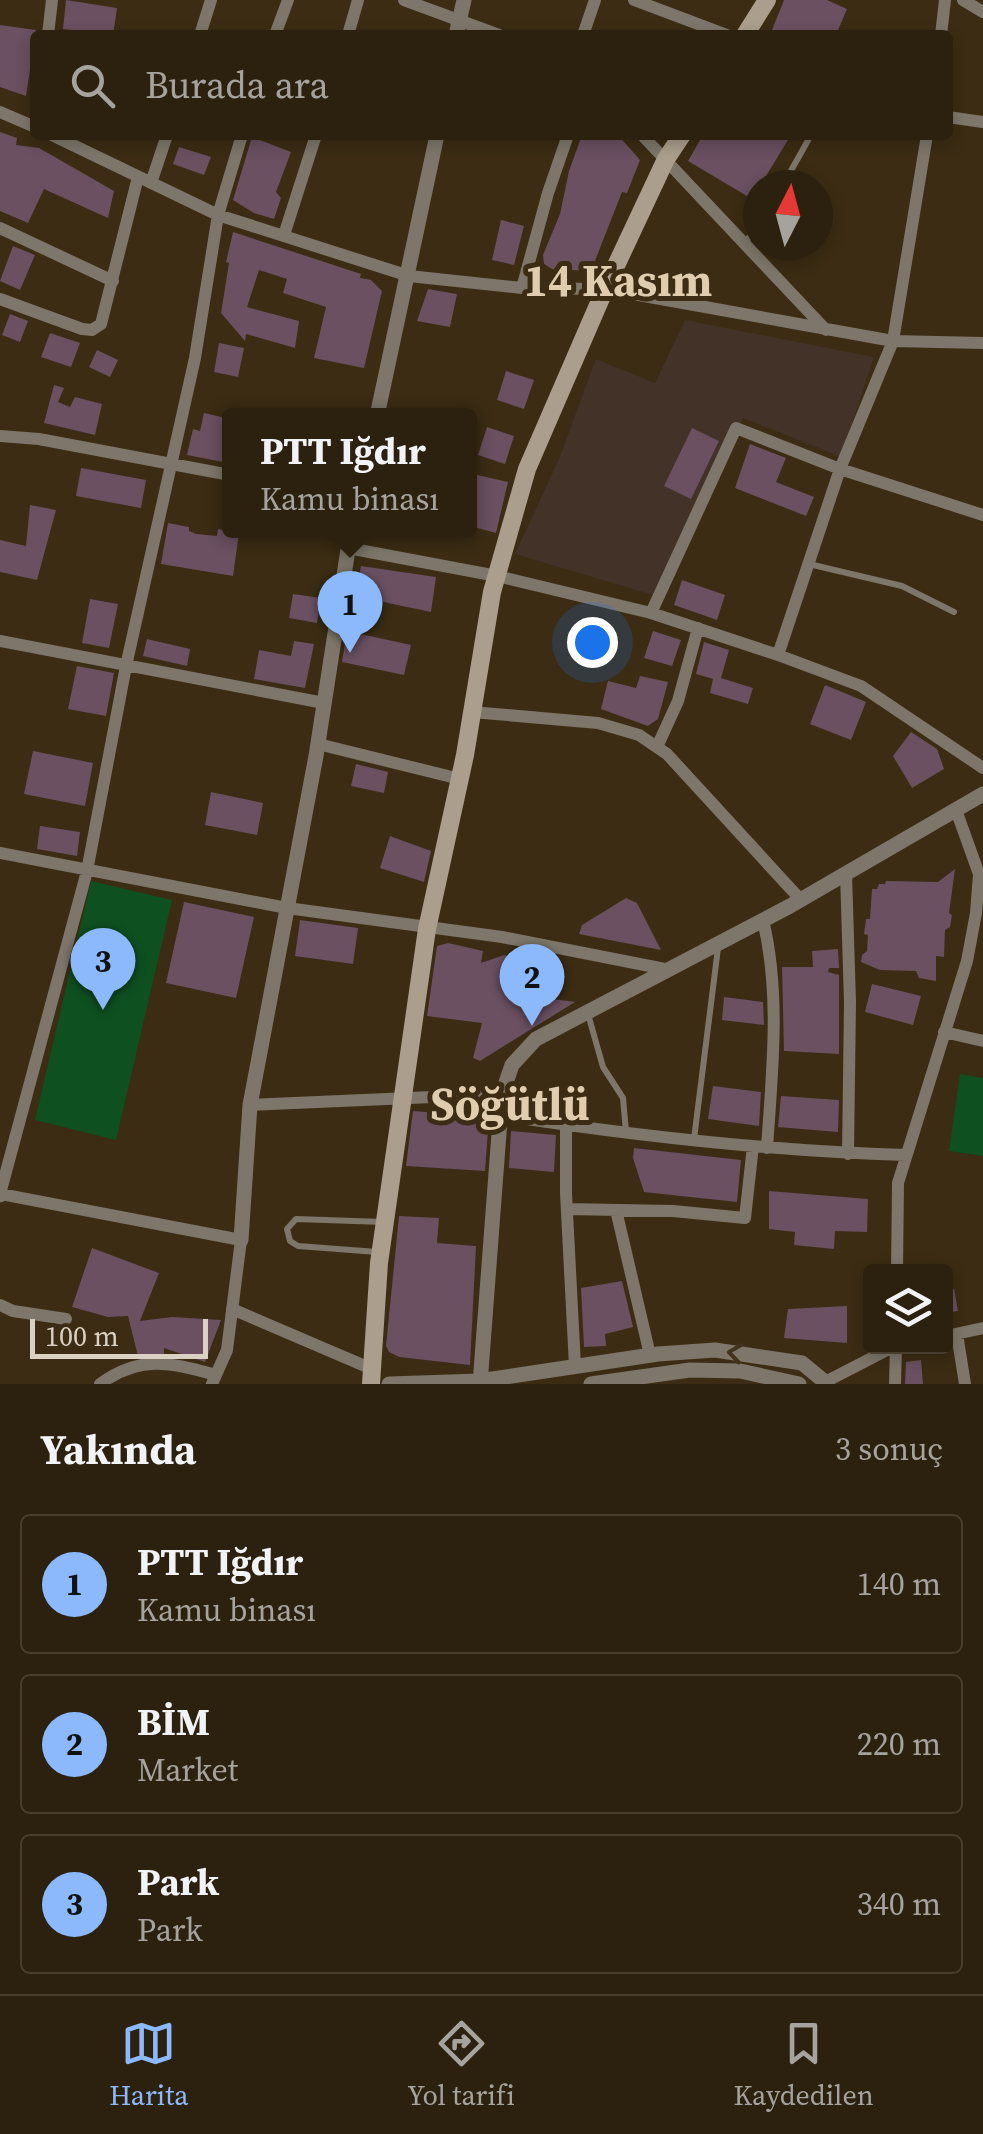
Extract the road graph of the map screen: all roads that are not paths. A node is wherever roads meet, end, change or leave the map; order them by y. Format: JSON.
{"nodes":[{"id":1,"x":52,"y":0,"type":"edge"},
{"id":2,"x":211,"y":0,"type":"edge"},
{"id":3,"x":288,"y":0,"type":"edge"},
{"id":4,"x":358,"y":0,"type":"edge"},
{"id":5,"x":404,"y":0,"type":"edge"},
{"id":6,"x":464,"y":0,"type":"edge"},
{"id":7,"x":595,"y":0,"type":"edge"},
{"id":8,"x":634,"y":0,"type":"edge"},
{"id":9,"x":767,"y":0,"type":"edge"},
{"id":10,"x":945,"y":0,"type":"edge"},
{"id":11,"x":963,"y":0,"type":"edge"},
{"id":12,"x":983,"y":12,"type":"edge"},
{"id":13,"x":458,"y":29,"type":"edge"},
{"id":14,"x":49,"y":30,"type":"edge"},
{"id":15,"x":202,"y":30,"type":"edge"},
{"id":16,"x":277,"y":30,"type":"edge"},
{"id":17,"x":349,"y":30,"type":"edge"},
{"id":18,"x":585,"y":30,"type":"edge"},
{"id":19,"x":715,"y":30,"type":"edge"},
{"id":20,"x":748,"y":30,"type":"edge"},
{"id":21,"x":942,"y":30,"type":"edge"},
{"id":22,"x":0,"y":112,"type":"edge"},
{"id":23,"x":953,"y":118,"type":"edge"},
{"id":24,"x":30,"y":121,"type":"edge"},
{"id":25,"x":983,"y":122,"type":"edge"},
{"id":26,"x":62,"y":140,"type":"edge"},
{"id":27,"x":165,"y":140,"type":"edge"},
{"id":28,"x":240,"y":140,"type":"edge"},
{"id":29,"x":314,"y":140,"type":"edge"},
{"id":30,"x":436,"y":140,"type":"edge"},
{"id":31,"x":566,"y":140,"type":"edge"},
{"id":32,"x":647,"y":140,"type":"edge"},
{"id":33,"x":679,"y":140,"type":"edge"},
{"id":34,"x":808,"y":140,"type":"edge"},
{"id":35,"x":926,"y":140,"type":"edge"},
{"id":36,"x":666,"y":159,"type":"junction"},
{"id":37,"x":791,"y":170,"type":"edge"},
{"id":38,"x":145,"y":180,"type":"junction"},
{"id":39,"x":218,"y":215,"type":"junction"},
{"id":40,"x":0,"y":228,"type":"edge"},
{"id":41,"x":284,"y":235,"type":"junction"},
{"id":42,"x":743,"y":245,"type":"edge"},
{"id":43,"x":758,"y":260,"type":"edge"},
{"id":44,"x":409,"y":276,"type":"junction"},
{"id":45,"x":113,"y":281,"type":"junction"},
{"id":46,"x":522,"y":288,"type":"junction"},
{"id":47,"x":605,"y":289,"type":"junction"},
{"id":48,"x":0,"y":299,"type":"edge"},
{"id":49,"x":826,"y":330,"type":"junction"},
{"id":50,"x":893,"y":341,"type":"junction"},
{"id":51,"x":983,"y":343,"type":"edge"},
{"id":52,"x":379,"y":408,"type":"edge"},
{"id":53,"x":0,"y":436,"type":"edge"},
{"id":54,"x":168,"y":464,"type":"junction"},
{"id":55,"x":840,"y":469,"type":"junction"},
{"id":56,"x":222,"y":474,"type":"edge"},
{"id":57,"x":983,"y":515,"type":"edge"},
{"id":58,"x":350,"y":538,"type":"edge"},
{"id":59,"x":348,"y":548,"type":"junction"},
{"id":60,"x":808,"y":563,"type":"junction"},
{"id":61,"x":496,"y":576,"type":"junction"},
{"id":62,"x":954,"y":612,"type":"dead end"},
{"id":63,"x":650,"y":613,"type":"junction"},
{"id":64,"x":698,"y":628,"type":"junction"},
{"id":65,"x":0,"y":641,"type":"edge"},
{"id":66,"x":778,"y":654,"type":"junction"},
{"id":67,"x":126,"y":666,"type":"junction"},
{"id":68,"x":324,"y":703,"type":"junction"},
{"id":69,"x":472,"y":712,"type":"junction"},
{"id":70,"x":318,"y":744,"type":"junction"},
{"id":71,"x":657,"y":747,"type":"junction"},
{"id":72,"x":983,"y":768,"type":"edge"},
{"id":73,"x":460,"y":780,"type":"junction"},
{"id":74,"x":983,"y":794,"type":"edge"},
{"id":75,"x":956,"y":810,"type":"junction"},
{"id":76,"x":0,"y":853,"type":"edge"},
{"id":77,"x":87,"y":871,"type":"junction"},
{"id":78,"x":846,"y":873,"type":"junction"},
{"id":79,"x":981,"y":874,"type":"edge"},
{"id":80,"x":801,"y":900,"type":"junction"},
{"id":81,"x":287,"y":908,"type":"junction"},
{"id":82,"x":762,"y":920,"type":"junction"},
{"id":83,"x":428,"y":929,"type":"junction"},
{"id":84,"x":718,"y":944,"type":"junction"},
{"id":85,"x":670,"y":970,"type":"junction"},
{"id":86,"x":588,"y":1012,"type":"junction"},
{"id":87,"x":944,"y":1032,"type":"junction"},
{"id":88,"x":983,"y":1040,"type":"edge"},
{"id":89,"x":502,"y":1094,"type":"junction"},
{"id":90,"x":403,"y":1098,"type":"junction"},
{"id":91,"x":250,"y":1105,"type":"junction"},
{"id":92,"x":500,"y":1114,"type":"junction"},
{"id":93,"x":566,"y":1125,"type":"junction"},
{"id":94,"x":626,"y":1132,"type":"junction"},
{"id":95,"x":694,"y":1140,"type":"junction"},
{"id":96,"x":760,"y":1147,"type":"junction"},
{"id":97,"x":848,"y":1154,"type":"junction"},
{"id":98,"x":906,"y":1155,"type":"junction"},
{"id":99,"x":0,"y":1194,"type":"edge"},
{"id":100,"x":567,"y":1208,"type":"junction"},
{"id":101,"x":616,"y":1210,"type":"junction"},
{"id":102,"x":384,"y":1222,"type":"junction"},
{"id":103,"x":240,"y":1240,"type":"junction"},
{"id":104,"x":380,"y":1252,"type":"junction"},
{"id":105,"x":896,"y":1264,"type":"edge"},
{"id":106,"x":0,"y":1305,"type":"edge"},
{"id":107,"x":232,"y":1309,"type":"junction"},
{"id":108,"x":66,"y":1318,"type":"dead end"},
{"id":109,"x":983,"y":1328,"type":"edge"},
{"id":110,"x":953,"y":1335,"type":"edge"},
{"id":111,"x":953,"y":1343,"type":"edge"},
{"id":112,"x":880,"y":1354,"type":"edge"},
{"id":113,"x":896,"y":1354,"type":"edge"},
{"id":114,"x":650,"y":1355,"type":"junction"},
{"id":115,"x":574,"y":1366,"type":"junction"},
{"id":116,"x":372,"y":1377,"type":"edge"},
{"id":117,"x":738,"y":1377,"type":"edge"},
{"id":118,"x":214,"y":1380,"type":"edge"},
{"id":119,"x":480,"y":1382,"type":"edge"},
{"id":120,"x":822,"y":1383,"type":"edge"},
{"id":121,"x":100,"y":1384,"type":"edge"},
{"id":122,"x":389,"y":1384,"type":"edge"},
{"id":123,"x":591,"y":1384,"type":"edge"},
{"id":124,"x":799,"y":1384,"type":"edge"},
{"id":125,"x":895,"y":1384,"type":"edge"},
{"id":126,"x":964,"y":1384,"type":"edge"}],
"edges":[{"from":1,"to":14,"type":"street"},
{"from":2,"to":15,"type":"street"},
{"from":3,"to":16,"type":"street"},
{"from":4,"to":17,"type":"street"},
{"from":5,"to":13,"type":"street"},
{"from":6,"to":13,"type":"street"},
{"from":7,"to":18,"type":"street"},
{"from":8,"to":19,"type":"street"},
{"from":9,"to":20,"type":"main road"},
{"from":10,"to":21,"type":"street"},
{"from":11,"to":12,"type":"street"},
{"from":22,"to":24,"type":"street"},
{"from":23,"to":25,"type":"street"},
{"from":26,"to":38,"type":"street"},
{"from":27,"to":38,"type":"street"},
{"from":28,"to":39,"type":"street"},
{"from":29,"to":41,"type":"street"},
{"from":30,"to":44,"type":"street"},
{"from":31,"to":46,"type":"street"},
{"from":32,"to":36,"type":"street"},
{"from":33,"to":36,"type":"main road"},
{"from":34,"to":37,"type":"lane"},
{"from":35,"to":50,"type":"street"},
{"from":36,"to":42,"type":"street"},
{"from":36,"to":47,"type":"main road"},
{"from":38,"to":39,"type":"street"},
{"from":38,"to":45,"type":"street"},
{"from":39,"to":41,"type":"street"},
{"from":39,"to":54,"type":"street"},
{"from":40,"to":45,"type":"street"},
{"from":41,"to":44,"type":"street"},
{"from":43,"to":49,"type":"street"},
{"from":44,"to":46,"type":"street"},
{"from":44,"to":52,"type":"street"},
{"from":45,"to":48,"type":"street"},
{"from":46,"to":47,"type":"street"},
{"from":47,"to":49,"type":"street"},
{"from":47,"to":61,"type":"main road"},
{"from":49,"to":50,"type":"street"},
{"from":50,"to":51,"type":"street"},
{"from":50,"to":55,"type":"street"},
{"from":53,"to":54,"type":"street"},
{"from":54,"to":56,"type":"street"},
{"from":54,"to":67,"type":"street"},
{"from":55,"to":57,"type":"street"},
{"from":55,"to":60,"type":"street"},
{"from":55,"to":63,"type":"street"},
{"from":58,"to":59,"type":"street"},
{"from":59,"to":61,"type":"street"},
{"from":59,"to":68,"type":"street"},
{"from":60,"to":62,"type":"lane"},
{"from":60,"to":66,"type":"street"},
{"from":61,"to":63,"type":"street"},
{"from":61,"to":69,"type":"main road"},
{"from":63,"to":64,"type":"street"},
{"from":64,"to":66,"type":"street"},
{"from":64,"to":71,"type":"street"},
{"from":65,"to":67,"type":"street"},
{"from":66,"to":72,"type":"street"},
{"from":67,"to":68,"type":"street"},
{"from":67,"to":77,"type":"street"},
{"from":68,"to":70,"type":"street"},
{"from":69,"to":71,"type":"street"},
{"from":69,"to":73,"type":"main road"},
{"from":70,"to":73,"type":"street"},
{"from":70,"to":81,"type":"street"},
{"from":71,"to":80,"type":"street"},
{"from":73,"to":83,"type":"main road"},
{"from":74,"to":75,"type":"street"},
{"from":75,"to":78,"type":"street"},
{"from":75,"to":79,"type":"street"},
{"from":76,"to":77,"type":"street"},
{"from":77,"to":81,"type":"street"},
{"from":77,"to":99,"type":"street"},
{"from":78,"to":80,"type":"street"},
{"from":78,"to":97,"type":"street"},
{"from":79,"to":87,"type":"street"},
{"from":80,"to":82,"type":"street"},
{"from":81,"to":83,"type":"street"},
{"from":81,"to":91,"type":"street"},
{"from":82,"to":84,"type":"street"},
{"from":82,"to":96,"type":"street"},
{"from":83,"to":85,"type":"street"},
{"from":83,"to":90,"type":"main road"},
{"from":84,"to":85,"type":"street"},
{"from":84,"to":95,"type":"lane"},
{"from":85,"to":86,"type":"street"},
{"from":86,"to":89,"type":"street"},
{"from":86,"to":94,"type":"lane"},
{"from":87,"to":88,"type":"street"},
{"from":87,"to":98,"type":"street"},
{"from":89,"to":90,"type":"street"},
{"from":89,"to":92,"type":"street"},
{"from":90,"to":91,"type":"street"},
{"from":90,"to":102,"type":"main road"},
{"from":91,"to":103,"type":"street"},
{"from":92,"to":93,"type":"street"},
{"from":92,"to":119,"type":"street"},
{"from":93,"to":94,"type":"street"},
{"from":93,"to":100,"type":"street"},
{"from":94,"to":95,"type":"street"},
{"from":95,"to":96,"type":"street"},
{"from":96,"to":97,"type":"street"},
{"from":96,"to":101,"type":"street"},
{"from":97,"to":98,"type":"street"},
{"from":98,"to":105,"type":"street"},
{"from":99,"to":103,"type":"street"},
{"from":100,"to":101,"type":"street"},
{"from":100,"to":115,"type":"street"},
{"from":101,"to":114,"type":"street"},
{"from":102,"to":104,"type":"main road"},
{"from":102,"to":104,"type":"lane"},
{"from":103,"to":107,"type":"street"},
{"from":104,"to":116,"type":"main road"},
{"from":106,"to":108,"type":"street"},
{"from":107,"to":116,"type":"street"},
{"from":107,"to":118,"type":"street"},
{"from":109,"to":110,"type":"street"},
{"from":111,"to":126,"type":"street"},
{"from":112,"to":120,"type":"street"},
{"from":113,"to":125,"type":"street"},
{"from":114,"to":115,"type":"street"},
{"from":120,"to":114,"type":"street","one_way":true},
{"from":115,"to":119,"type":"street"},
{"from":117,"to":123,"type":"street"},
{"from":117,"to":124,"type":"street"},
{"from":118,"to":121,"type":"street"},
{"from":119,"to":122,"type":"street"}]}
